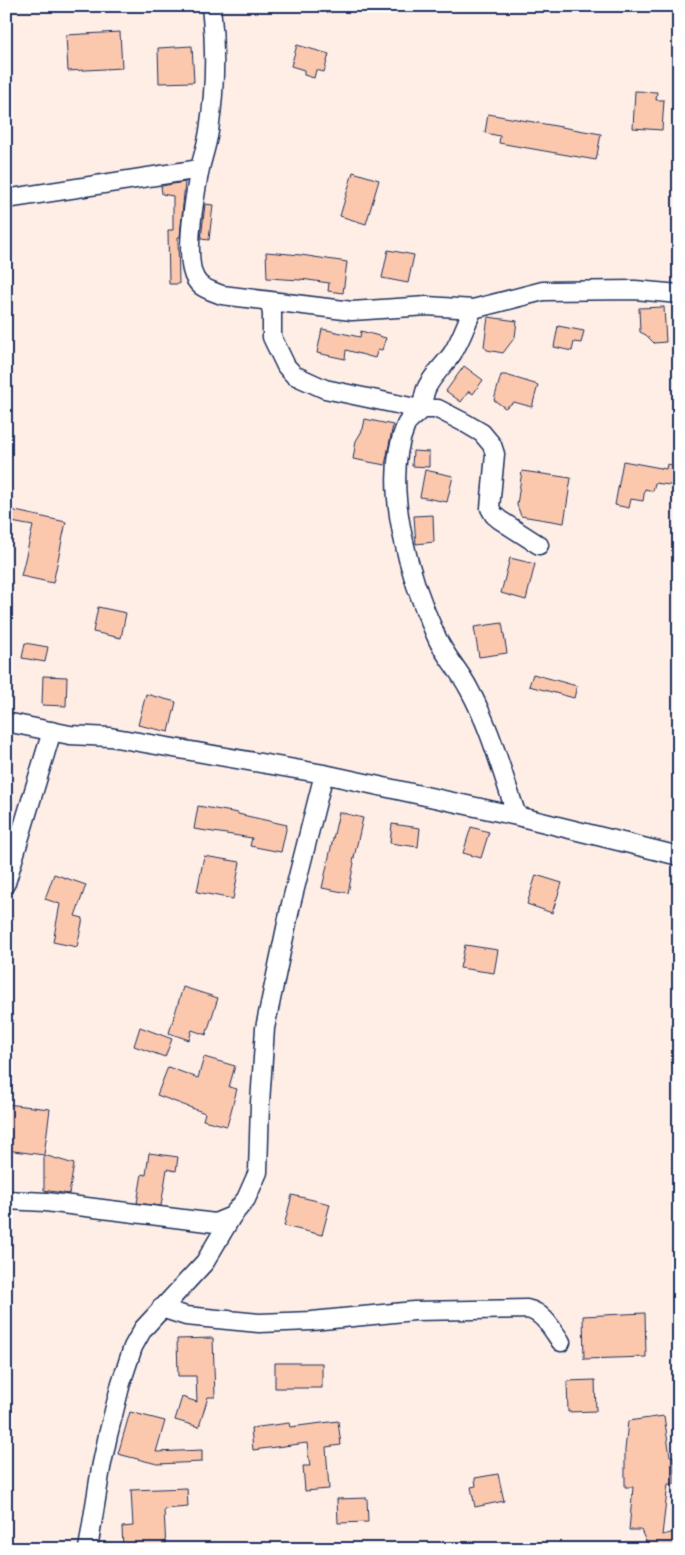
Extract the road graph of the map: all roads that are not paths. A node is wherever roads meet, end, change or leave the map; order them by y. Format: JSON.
{"nodes":[{"id":1,"x":211,"y":6,"type":"edge"},
{"id":2,"x":200,"y":169,"type":"junction"},
{"id":3,"x":6,"y":198,"type":"edge"},
{"id":4,"x":679,"y":294,"type":"edge"},
{"id":5,"x":270,"y":302,"type":"junction"},
{"id":6,"x":473,"y":310,"type":"junction"},
{"id":7,"x":420,"y":409,"type":"junction"},
{"id":8,"x":539,"y":544,"type":"dead end"},
{"id":9,"x":6,"y":722,"type":"edge"},
{"id":10,"x":52,"y":731,"type":"junction"},
{"id":11,"x":324,"y":774,"type":"junction"},
{"id":12,"x":517,"y":816,"type":"junction"},
{"id":13,"x":679,"y":856,"type":"edge"},
{"id":14,"x":6,"y":883,"type":"edge"},
{"id":15,"x":6,"y":1200,"type":"edge"},
{"id":16,"x":232,"y":1216,"type":"junction"},
{"id":17,"x":161,"y":1308,"type":"junction"},
{"id":18,"x":561,"y":1342,"type":"dead end"},
{"id":19,"x":88,"y":1549,"type":"edge"}],
"edges":[{"from":1,"to":2,"type":"street"},
{"from":2,"to":3,"type":"street"},
{"from":2,"to":5,"type":"street"},
{"from":4,"to":6,"type":"street"},
{"from":5,"to":6,"type":"street"},
{"from":5,"to":7,"type":"street"},
{"from":6,"to":7,"type":"street"},
{"from":7,"to":8,"type":"street"},
{"from":7,"to":12,"type":"street"},
{"from":9,"to":10,"type":"street"},
{"from":10,"to":11,"type":"street"},
{"from":10,"to":14,"type":"street"},
{"from":11,"to":12,"type":"street"},
{"from":11,"to":16,"type":"street"},
{"from":12,"to":13,"type":"street"},
{"from":15,"to":16,"type":"street"},
{"from":16,"to":17,"type":"street"},
{"from":17,"to":18,"type":"street"},
{"from":17,"to":19,"type":"street"}]}
